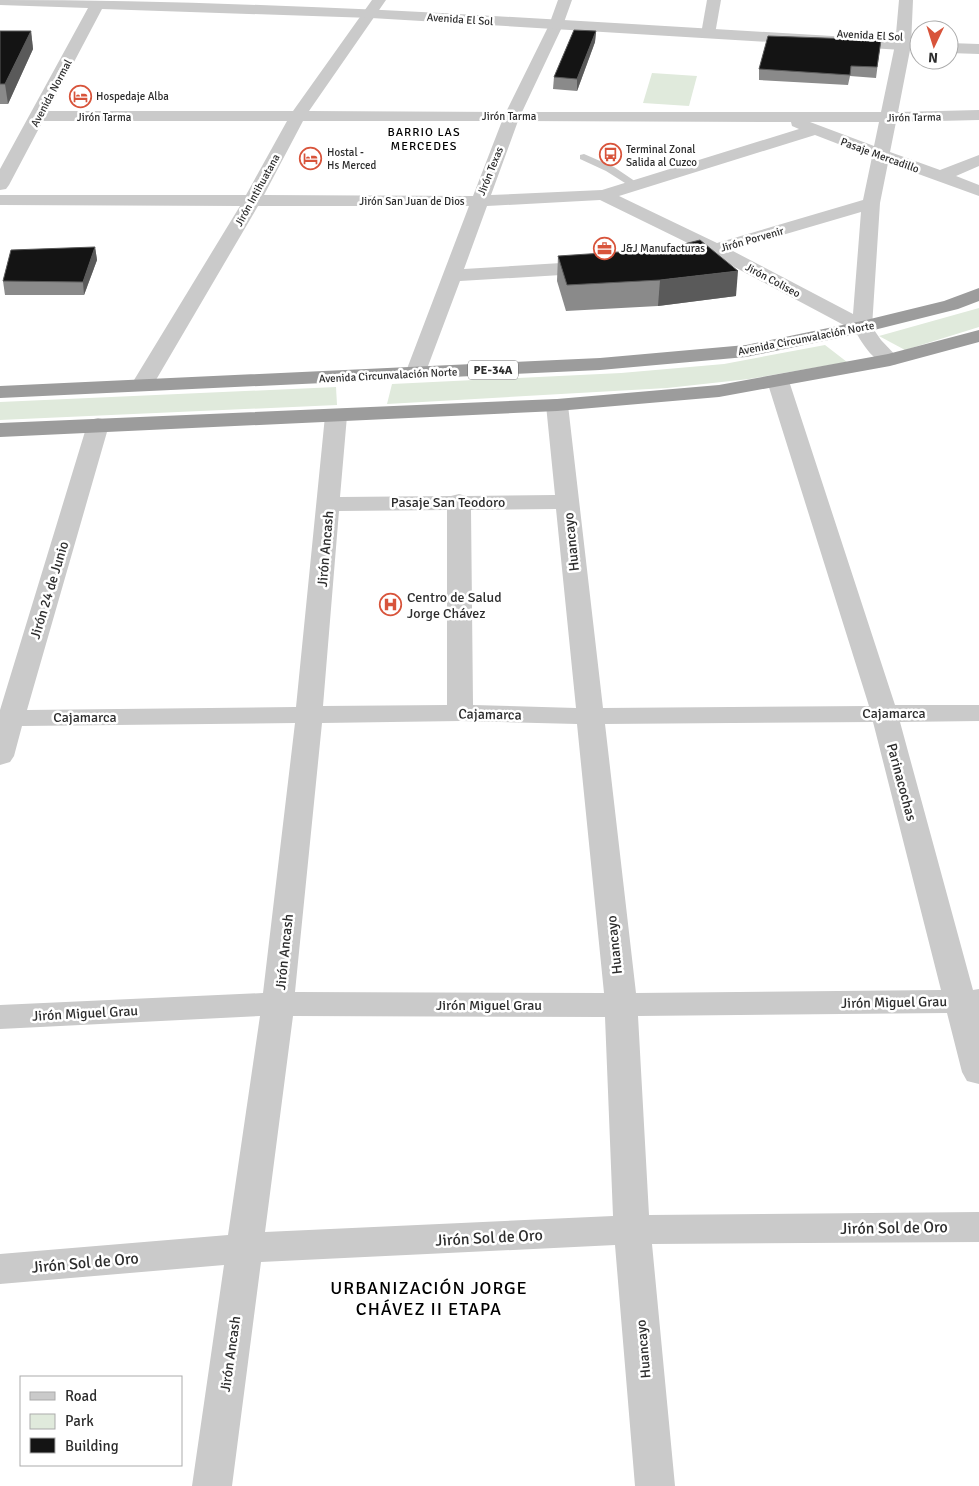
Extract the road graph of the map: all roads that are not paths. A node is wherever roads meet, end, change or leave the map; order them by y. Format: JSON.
{"nodes":[{"id":1,"x":191,"y":0,"type":"edge"},
{"id":2,"x":714,"y":0,"type":"edge"},
{"id":3,"x":906,"y":0,"type":"edge"},
{"id":4,"x":0,"y":1,"type":"edge"},
{"id":5,"x":99,"y":2,"type":"edge"},
{"id":6,"x":375,"y":7,"type":"edge"},
{"id":7,"x":560,"y":14,"type":"edge"},
{"id":8,"x":709,"y":30,"type":"junction"},
{"id":9,"x":909,"y":40,"type":"edge"},
{"id":10,"x":959,"y":40,"type":"edge"},
{"id":11,"x":979,"y":41,"type":"edge"},
{"id":12,"x":959,"y":48,"type":"edge"},
{"id":13,"x":979,"y":49,"type":"edge"},
{"id":14,"x":979,"y":115,"type":"edge"},
{"id":15,"x":39,"y":116,"type":"junction"},
{"id":16,"x":512,"y":116,"type":"junction"},
{"id":17,"x":782,"y":116,"type":"junction"},
{"id":18,"x":297,"y":117,"type":"junction"},
{"id":19,"x":888,"y":117,"type":"junction"},
{"id":20,"x":814,"y":130,"type":"junction"},
{"id":21,"x":882,"y":156,"type":"junction"},
{"id":22,"x":584,"y":157,"type":"dead end"},
{"id":23,"x":979,"y":160,"type":"edge"},
{"id":24,"x":941,"y":176,"type":"junction"},
{"id":25,"x":0,"y":185,"type":"edge"},
{"id":26,"x":637,"y":186,"type":"junction"},
{"id":27,"x":979,"y":191,"type":"edge"},
{"id":28,"x":603,"y":195,"type":"junction"},
{"id":29,"x":0,"y":200,"type":"edge"},
{"id":30,"x":478,"y":201,"type":"junction"},
{"id":31,"x":251,"y":202,"type":"junction"},
{"id":32,"x":871,"y":204,"type":"junction"},
{"id":33,"x":715,"y":249,"type":"junction"},
{"id":34,"x":660,"y":260,"type":"edge"},
{"id":35,"x":613,"y":266,"type":"edge"},
{"id":36,"x":450,"y":276,"type":"junction"},
{"id":37,"x":979,"y":294,"type":"edge"},
{"id":38,"x":862,"y":327,"type":"junction"},
{"id":39,"x":979,"y":336,"type":"edge"},
{"id":40,"x":890,"y":360,"type":"junction"},
{"id":41,"x":415,"y":374,"type":"junction"},
{"id":42,"x":364,"y":376,"type":"junction"},
{"id":43,"x":778,"y":381,"type":"junction"},
{"id":44,"x":142,"y":385,"type":"junction"},
{"id":45,"x":0,"y":392,"type":"edge"},
{"id":46,"x":558,"y":405,"type":"junction"},
{"id":47,"x":350,"y":415,"type":"junction"},
{"id":48,"x":98,"y":425,"type":"junction"},
{"id":49,"x":0,"y":430,"type":"edge"},
{"id":50,"x":459,"y":501,"type":"junction"},
{"id":51,"x":567,"y":502,"type":"junction"},
{"id":52,"x":329,"y":504,"type":"junction"},
{"id":53,"x":884,"y":712,"type":"junction"},
{"id":54,"x":460,"y":713,"type":"junction"},
{"id":55,"x":979,"y":713,"type":"edge"},
{"id":56,"x":309,"y":716,"type":"junction"},
{"id":57,"x":589,"y":716,"type":"junction"},
{"id":58,"x":6,"y":718,"type":"edge"},
{"id":59,"x":0,"y":756,"type":"edge"},
{"id":60,"x":970,"y":1001,"type":"edge"},
{"id":61,"x":278,"y":1004,"type":"junction"},
{"id":62,"x":621,"y":1005,"type":"junction"},
{"id":63,"x":0,"y":1017,"type":"edge"},
{"id":64,"x":979,"y":1072,"type":"edge"},
{"id":65,"x":979,"y":1227,"type":"edge"},
{"id":66,"x":632,"y":1230,"type":"junction"},
{"id":67,"x":245,"y":1248,"type":"junction"},
{"id":68,"x":0,"y":1269,"type":"edge"},
{"id":69,"x":212,"y":1486,"type":"edge"},
{"id":70,"x":656,"y":1486,"type":"edge"}],
"edges":[{"from":1,"to":6,"type":"street","name":"Avenida El Sol"},
{"from":2,"to":8,"type":"street"},
{"from":3,"to":9,"type":"street"},
{"from":4,"to":5,"type":"street","name":"Avenida El Sol"},
{"from":5,"to":6,"type":"street","name":"Avenida El Sol"},
{"from":5,"to":15,"type":"street","name":"Avenida Normal"},
{"from":6,"to":7,"type":"street","name":"Avenida El Sol"},
{"from":6,"to":18,"type":"street","name":"Jirón Intihuatana"},
{"from":7,"to":8,"type":"street","name":"Avenida El Sol"},
{"from":7,"to":16,"type":"street","name":"Jirón Texas"},
{"from":8,"to":9,"type":"street","name":"Avenida El Sol"},
{"from":9,"to":19,"type":"street"},
{"from":10,"to":11,"type":"street"},
{"from":12,"to":13,"type":"street"},
{"from":14,"to":19,"type":"street","name":"Jirón Tarma"},
{"from":15,"to":18,"type":"street","name":"Jirón Tarma"},
{"from":15,"to":25,"type":"street","name":"Avenida Normal"},
{"from":16,"to":17,"type":"street","name":"Jirón Tarma"},
{"from":16,"to":18,"type":"street","name":"Jirón Tarma"},
{"from":16,"to":30,"type":"street","name":"Jirón Texas"},
{"from":17,"to":19,"type":"street","name":"Jirón Tarma"},
{"from":17,"to":20,"type":"street","name":"Pasaje Mercadillo"},
{"from":18,"to":31,"type":"street","name":"Jirón Intihuatana"},
{"from":19,"to":21,"type":"street"},
{"from":20,"to":21,"type":"street","name":"Pasaje Mercadillo"},
{"from":20,"to":26,"type":"street","name":"Jirón San Juan de Dios"},
{"from":21,"to":24,"type":"street","name":"Pasaje Mercadillo"},
{"from":21,"to":32,"type":"street"},
{"from":22,"to":26,"type":"lane"},
{"from":23,"to":24,"type":"street"},
{"from":24,"to":27,"type":"street","name":"Pasaje Mercadillo"},
{"from":26,"to":28,"type":"street","name":"Jirón San Juan de Dios"},
{"from":28,"to":30,"type":"street","name":"Jirón San Juan de Dios"},
{"from":28,"to":33,"type":"street","name":"Jirón Coliseo"},
{"from":29,"to":31,"type":"street","name":"Jirón San Juan de Dios"},
{"from":30,"to":31,"type":"street","name":"Jirón San Juan de Dios"},
{"from":30,"to":36,"type":"street","name":"Jirón Texas"},
{"from":31,"to":44,"type":"street","name":"Jirón Intihuatana"},
{"from":32,"to":33,"type":"street","name":"Jirón Porvenir"},
{"from":32,"to":38,"type":"street"},
{"from":33,"to":34,"type":"street","name":"Jirón Porvenir"},
{"from":33,"to":38,"type":"street","name":"Jirón Coliseo"},
{"from":35,"to":36,"type":"street"},
{"from":36,"to":41,"type":"street","name":"Jirón Texas"},
{"from":37,"to":38,"type":"highway","name":"Avenida Circunvalación Norte","number":"PE-34A"},
{"from":38,"to":40,"type":"street"},
{"from":38,"to":41,"type":"highway","name":"Avenida Circunvalación Norte","number":"PE-34A"},
{"from":39,"to":40,"type":"highway"},
{"from":40,"to":43,"type":"highway"},
{"from":41,"to":42,"type":"highway","name":"Avenida Circunvalación Norte","number":"PE-34A"},
{"from":42,"to":44,"type":"highway","name":"Avenida Circunvalación Norte","number":"PE-34A"},
{"from":42,"to":47,"type":"highway"},
{"from":43,"to":46,"type":"highway"},
{"from":43,"to":53,"type":"street","name":"Parinacochas"},
{"from":44,"to":45,"type":"highway","name":"Avenida Circunvalación Norte","number":"PE-34A"},
{"from":46,"to":47,"type":"highway"},
{"from":46,"to":51,"type":"street","name":"Huancayo"},
{"from":47,"to":48,"type":"highway"},
{"from":47,"to":52,"type":"street","name":"Jirón Ancash"},
{"from":48,"to":49,"type":"highway"},
{"from":48,"to":58,"type":"street","name":"Jirón 24 de Junio"},
{"from":50,"to":51,"type":"street","name":"Pasaje San Teodoro"},
{"from":50,"to":52,"type":"street","name":"Pasaje San Teodoro"},
{"from":50,"to":54,"type":"street"},
{"from":51,"to":57,"type":"street","name":"Huancayo"},
{"from":52,"to":56,"type":"street","name":"Jirón Ancash"},
{"from":53,"to":55,"type":"street","name":"Cajamarca"},
{"from":53,"to":57,"type":"street","name":"Cajamarca"},
{"from":53,"to":60,"type":"street","name":"Parinacochas"},
{"from":54,"to":56,"type":"street","name":"Cajamarca"},
{"from":54,"to":57,"type":"street","name":"Cajamarca"},
{"from":56,"to":58,"type":"street","name":"Cajamarca"},
{"from":56,"to":61,"type":"street","name":"Jirón Ancash"},
{"from":57,"to":62,"type":"street","name":"Huancayo"},
{"from":58,"to":59,"type":"street","name":"Jirón 24 de Junio"},
{"from":60,"to":62,"type":"street","name":"Jirón Miguel Grau"},
{"from":60,"to":64,"type":"street","name":"Parinacochas"},
{"from":61,"to":62,"type":"street","name":"Jirón Miguel Grau"},
{"from":61,"to":63,"type":"street","name":"Jirón Miguel Grau"},
{"from":61,"to":67,"type":"street","name":"Jirón Ancash"},
{"from":62,"to":66,"type":"street","name":"Huancayo"},
{"from":65,"to":66,"type":"street","name":"Jirón Sol de Oro"},
{"from":66,"to":67,"type":"street","name":"Jirón Sol de Oro"},
{"from":66,"to":70,"type":"street","name":"Huancayo"},
{"from":67,"to":68,"type":"street","name":"Jirón Sol de Oro"},
{"from":67,"to":69,"type":"street","name":"Jirón Ancash"}]}
